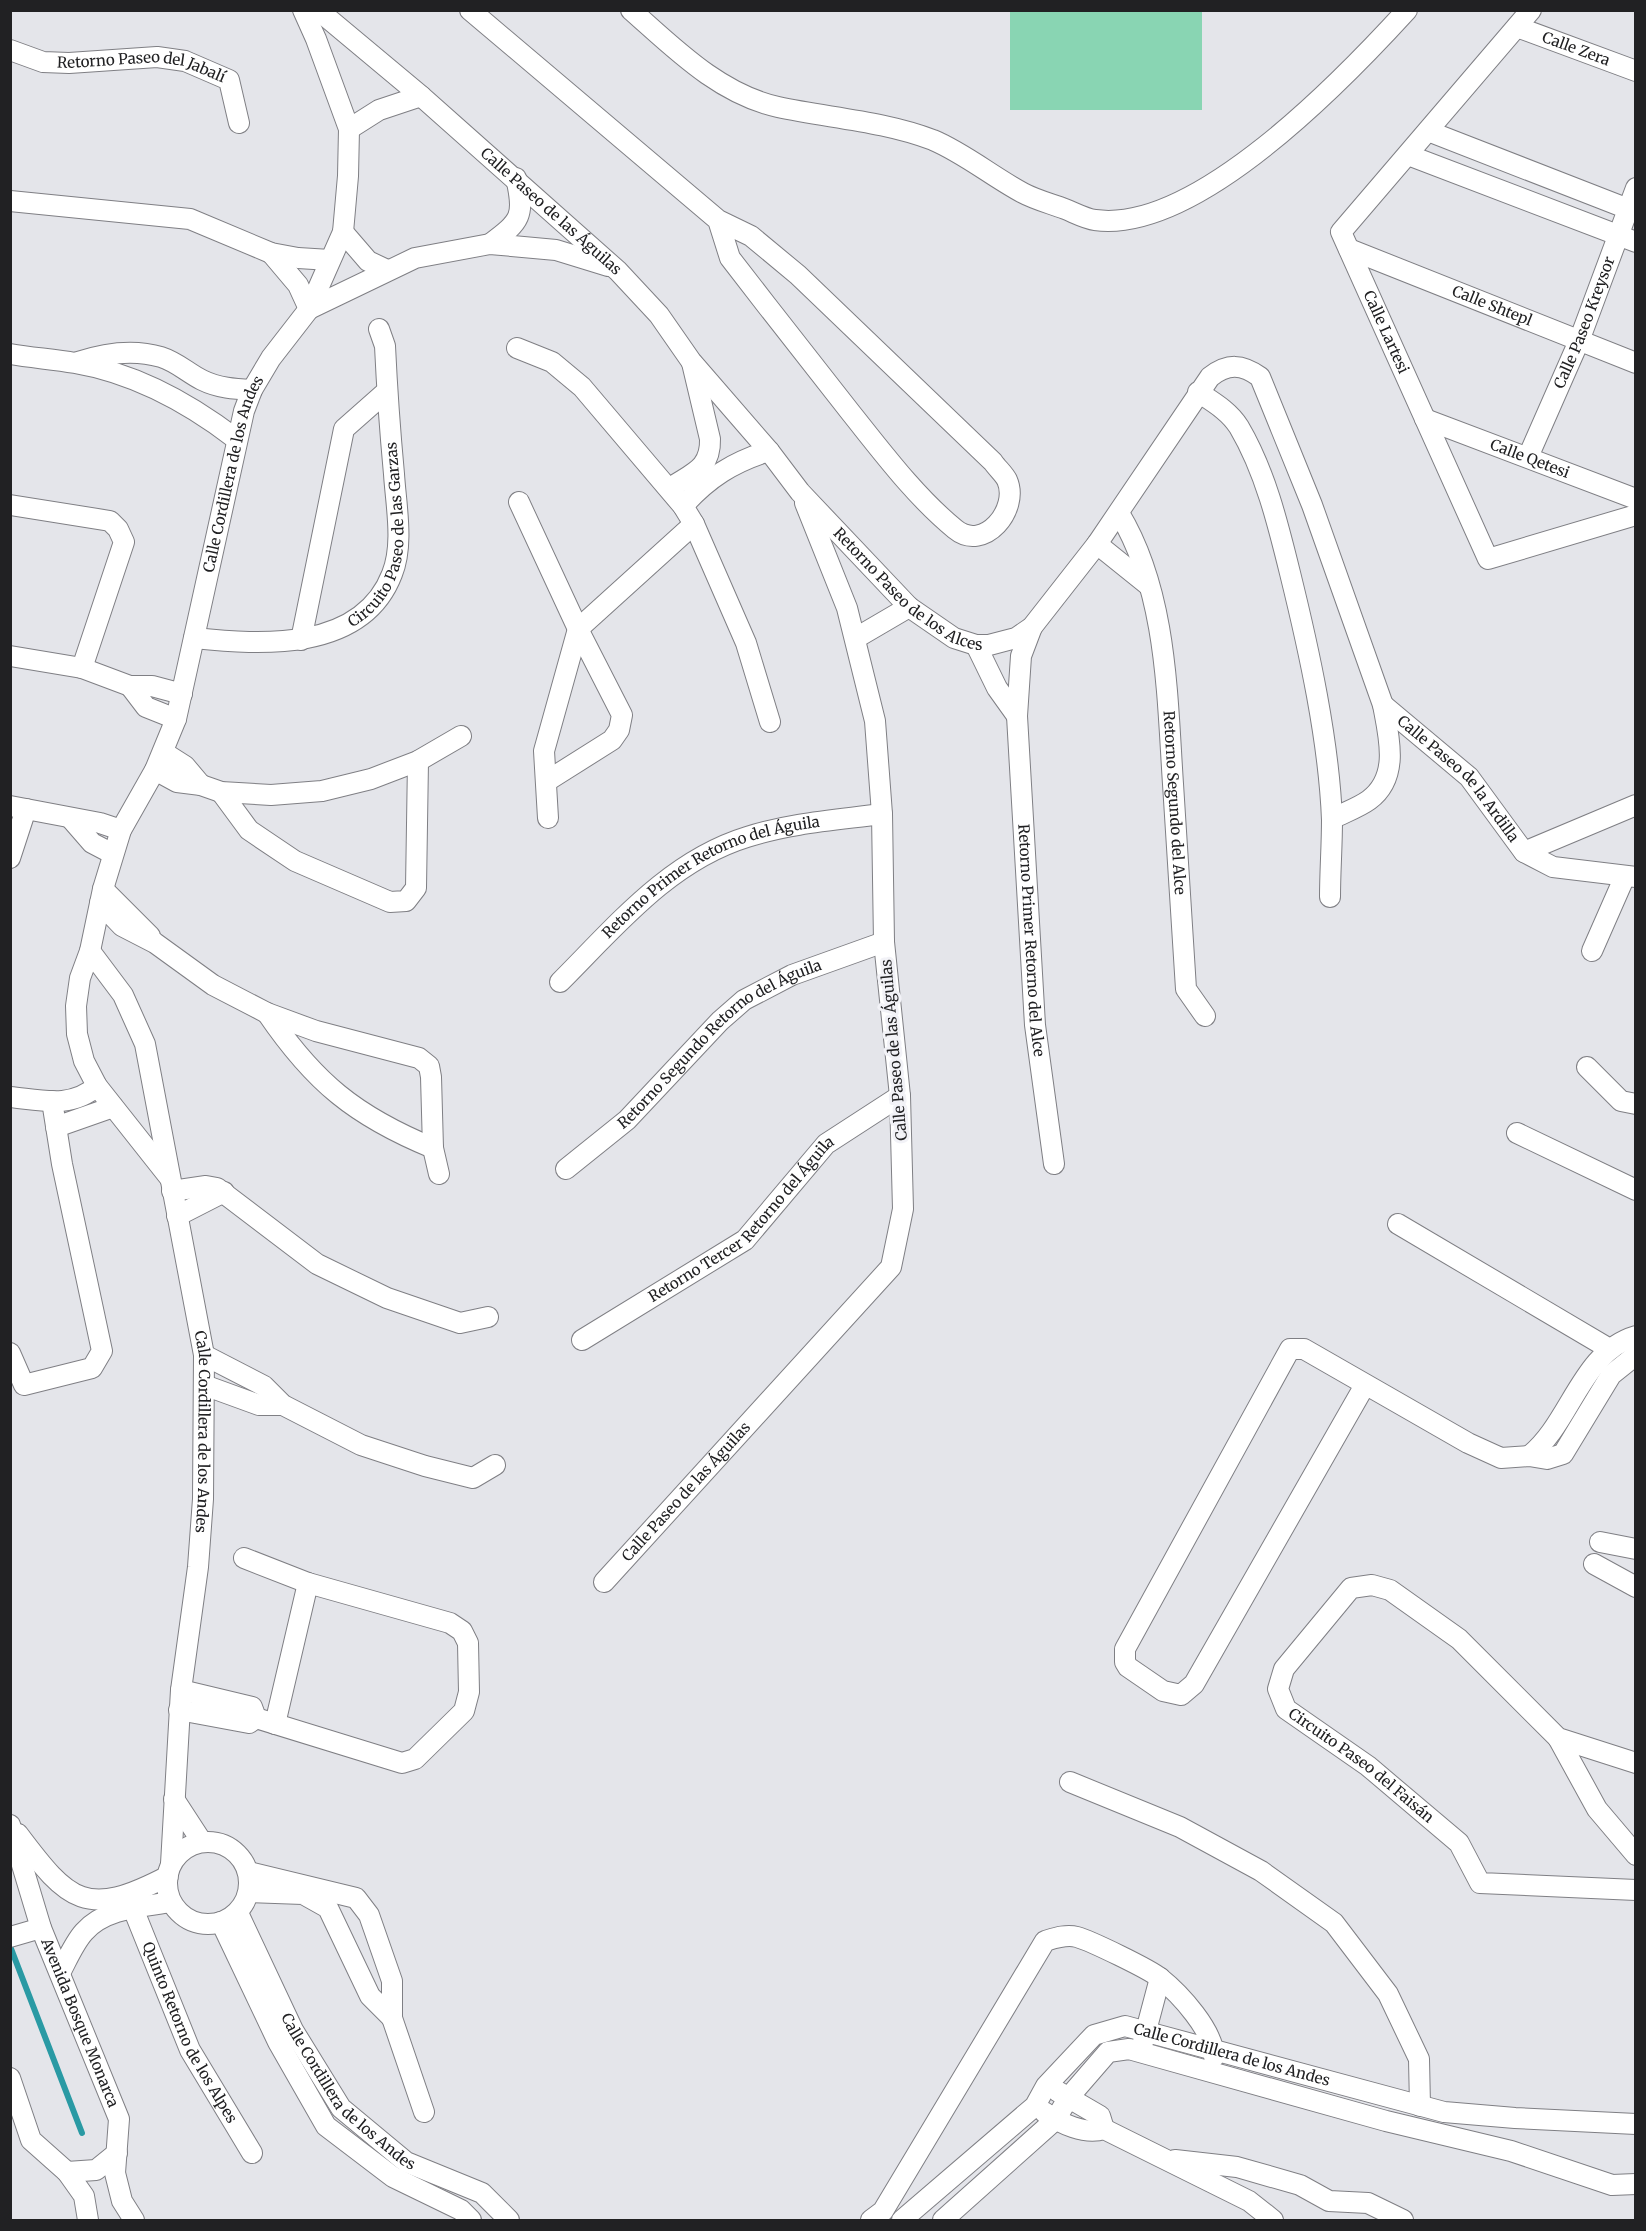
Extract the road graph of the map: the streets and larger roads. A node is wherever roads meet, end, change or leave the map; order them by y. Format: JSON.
{"nodes":[{"id":1,"x":303,"y":10,"type":"edge"},
{"id":2,"x":318,"y":10,"type":"edge"},
{"id":3,"x":470,"y":10,"type":"edge"},
{"id":4,"x":631,"y":10,"type":"edge"},
{"id":5,"x":1407,"y":10,"type":"edge"},
{"id":6,"x":1531,"y":10,"type":"edge"},
{"id":7,"x":1516,"y":27,"type":"junction"},
{"id":8,"x":10,"y":51,"type":"edge"},
{"id":9,"x":1635,"y":71,"type":"edge"},
{"id":10,"x":422,"y":96,"type":"junction"},
{"id":11,"x":240,"y":123,"type":"dead end"},
{"id":12,"x":349,"y":129,"type":"junction"},
{"id":13,"x":1428,"y":131,"type":"junction"},
{"id":14,"x":1408,"y":155,"type":"junction"},
{"id":15,"x":516,"y":178,"type":"junction"},
{"id":16,"x":1635,"y":188,"type":"edge"},
{"id":17,"x":10,"y":201,"type":"edge"},
{"id":18,"x":1632,"y":211,"type":"edge"},
{"id":19,"x":718,"y":220,"type":"junction"},
{"id":20,"x":343,"y":232,"type":"junction"},
{"id":21,"x":1627,"y":238,"type":"edge"},
{"id":22,"x":490,"y":244,"type":"junction"},
{"id":23,"x":1349,"y":249,"type":"junction"},
{"id":24,"x":271,"y":253,"type":"junction"},
{"id":25,"x":330,"y":260,"type":"junction"},
{"id":26,"x":387,"y":270,"type":"junction"},
{"id":27,"x":618,"y":271,"type":"junction"},
{"id":28,"x":309,"y":309,"type":"junction"},
{"id":29,"x":379,"y":329,"type":"dead end"},
{"id":30,"x":1579,"y":341,"type":"junction"},
{"id":31,"x":517,"y":348,"type":"dead end"},
{"id":32,"x":10,"y":354,"type":"edge"},
{"id":33,"x":691,"y":361,"type":"junction"},
{"id":34,"x":76,"y":363,"type":"junction"},
{"id":35,"x":1635,"y":363,"type":"edge"},
{"id":36,"x":202,"y":380,"type":"junction"},
{"id":37,"x":252,"y":390,"type":"junction"},
{"id":38,"x":387,"y":391,"type":"junction"},
{"id":39,"x":1198,"y":392,"type":"junction"},
{"id":40,"x":190,"y":407,"type":"junction"},
{"id":41,"x":1425,"y":418,"type":"junction"},
{"id":42,"x":236,"y":439,"type":"junction"},
{"id":43,"x":769,"y":451,"type":"junction"},
{"id":44,"x":1528,"y":457,"type":"junction"},
{"id":45,"x":800,"y":492,"type":"junction"},
{"id":46,"x":676,"y":496,"type":"junction"},
{"id":47,"x":1635,"y":499,"type":"edge"},
{"id":48,"x":519,"y":502,"type":"dead end"},
{"id":49,"x":10,"y":505,"type":"edge"},
{"id":50,"x":1119,"y":513,"type":"junction"},
{"id":51,"x":1635,"y":515,"type":"edge"},
{"id":52,"x":694,"y":524,"type":"junction"},
{"id":53,"x":1097,"y":544,"type":"junction"},
{"id":54,"x":1148,"y":585,"type":"junction"},
{"id":55,"x":909,"y":607,"type":"junction"},
{"id":56,"x":1032,"y":627,"type":"junction"},
{"id":57,"x":196,"y":628,"type":"junction"},
{"id":58,"x":578,"y":629,"type":"junction"},
{"id":59,"x":856,"y":638,"type":"junction"},
{"id":60,"x":301,"y":640,"type":"junction"},
{"id":61,"x":976,"y":645,"type":"junction"},
{"id":62,"x":10,"y":656,"type":"edge"},
{"id":63,"x":82,"y":668,"type":"junction"},
{"id":64,"x":130,"y":686,"type":"junction"},
{"id":65,"x":182,"y":694,"type":"junction"},
{"id":66,"x":1383,"y":705,"type":"junction"},
{"id":67,"x":1017,"y":716,"type":"junction"},
{"id":68,"x":176,"y":719,"type":"junction"},
{"id":69,"x":770,"y":722,"type":"dead end"},
{"id":70,"x":461,"y":736,"type":"dead end"},
{"id":71,"x":418,"y":760,"type":"junction"},
{"id":72,"x":159,"y":761,"type":"junction"},
{"id":73,"x":547,"y":781,"type":"junction"},
{"id":74,"x":220,"y":792,"type":"junction"},
{"id":75,"x":1635,"y":805,"type":"edge"},
{"id":76,"x":19,"y":807,"type":"edge"},
{"id":77,"x":882,"y":814,"type":"junction"},
{"id":78,"x":548,"y":818,"type":"dead end"},
{"id":79,"x":1332,"y":819,"type":"junction"},
{"id":80,"x":72,"y":820,"type":"junction"},
{"id":81,"x":121,"y":830,"type":"junction"},
{"id":82,"x":1524,"y":852,"type":"junction"},
{"id":83,"x":113,"y":854,"type":"junction"},
{"id":84,"x":10,"y":858,"type":"edge"},
{"id":85,"x":1630,"y":877,"type":"edge"},
{"id":86,"x":101,"y":896,"type":"junction"},
{"id":87,"x":1330,"y":897,"type":"dead end"},
{"id":88,"x":885,"y":942,"type":"junction"},
{"id":89,"x":90,"y":951,"type":"junction"},
{"id":90,"x":1592,"y":951,"type":"dead end"},
{"id":91,"x":561,"y":982,"type":"dead end"},
{"id":92,"x":267,"y":1013,"type":"junction"},
{"id":93,"x":1206,"y":1016,"type":"dead end"},
{"id":94,"x":1587,"y":1067,"type":"dead end"},
{"id":95,"x":97,"y":1086,"type":"junction"},
{"id":96,"x":900,"y":1096,"type":"junction"},
{"id":97,"x":10,"y":1097,"type":"edge"},
{"id":98,"x":156,"y":1097,"type":"junction"},
{"id":99,"x":52,"y":1101,"type":"junction"},
{"id":100,"x":1635,"y":1104,"type":"edge"},
{"id":101,"x":118,"y":1112,"type":"junction"},
{"id":102,"x":56,"y":1127,"type":"junction"},
{"id":103,"x":1517,"y":1133,"type":"dead end"},
{"id":104,"x":433,"y":1148,"type":"junction"},
{"id":105,"x":1054,"y":1164,"type":"dead end"},
{"id":106,"x":567,"y":1169,"type":"dead end"},
{"id":107,"x":439,"y":1174,"type":"dead end"},
{"id":108,"x":171,"y":1184,"type":"junction"},
{"id":109,"x":1635,"y":1190,"type":"edge"},
{"id":110,"x":224,"y":1192,"type":"junction"},
{"id":111,"x":177,"y":1216,"type":"junction"},
{"id":112,"x":1398,"y":1224,"type":"dead end"},
{"id":113,"x":488,"y":1317,"type":"dead end"},
{"id":114,"x":1635,"y":1336,"type":"edge"},
{"id":115,"x":582,"y":1340,"type":"dead end"},
{"id":116,"x":1608,"y":1348,"type":"junction"},
{"id":117,"x":10,"y":1353,"type":"edge"},
{"id":118,"x":204,"y":1355,"type":"junction"},
{"id":119,"x":1635,"y":1355,"type":"edge"},
{"id":120,"x":1603,"y":1370,"type":"junction"},
{"id":121,"x":204,"y":1384,"type":"junction"},
{"id":122,"x":1365,"y":1385,"type":"junction"},
{"id":123,"x":283,"y":1404,"type":"junction"},
{"id":124,"x":495,"y":1465,"type":"dead end"},
{"id":125,"x":1600,"y":1542,"type":"dead end"},
{"id":126,"x":1635,"y":1548,"type":"edge"},
{"id":127,"x":244,"y":1558,"type":"dead end"},
{"id":128,"x":1594,"y":1564,"type":"dead end"},
{"id":129,"x":604,"y":1582,"type":"dead end"},
{"id":130,"x":308,"y":1583,"type":"junction"},
{"id":131,"x":1635,"y":1587,"type":"edge"},
{"id":132,"x":180,"y":1690,"type":"junction"},
{"id":133,"x":179,"y":1710,"type":"junction"},
{"id":134,"x":256,"y":1718,"type":"junction"},
{"id":135,"x":275,"y":1724,"type":"junction"},
{"id":136,"x":1558,"y":1738,"type":"junction"},
{"id":137,"x":1635,"y":1763,"type":"edge"},
{"id":138,"x":1070,"y":1782,"type":"dead end"},
{"id":139,"x":174,"y":1799,"type":"junction"},
{"id":140,"x":10,"y":1824,"type":"edge"},
{"id":141,"x":202,"y":1842,"type":"junction"},
{"id":142,"x":1635,"y":1855,"type":"edge"},
{"id":143,"x":170,"y":1870,"type":"junction"},
{"id":144,"x":249,"y":1872,"type":"junction"},
{"id":145,"x":1635,"y":1890,"type":"edge"},
{"id":146,"x":249,"y":1892,"type":"junction"},
{"id":147,"x":130,"y":1902,"type":"junction"},
{"id":148,"x":171,"y":1902,"type":"junction"},
{"id":149,"x":230,"y":1917,"type":"junction"},
{"id":150,"x":41,"y":1928,"type":"junction"},
{"id":151,"x":16,"y":1935,"type":"edge"},
{"id":152,"x":60,"y":1973,"type":"junction"},
{"id":153,"x":1160,"y":1978,"type":"junction"},
{"id":154,"x":392,"y":2018,"type":"junction"},
{"id":155,"x":1146,"y":2031,"type":"junction"},
{"id":156,"x":1214,"y":2049,"type":"junction"},
{"id":157,"x":1139,"y":2053,"type":"junction"},
{"id":158,"x":1215,"y":2074,"type":"junction"},
{"id":159,"x":10,"y":2078,"type":"edge"},
{"id":160,"x":1046,"y":2086,"type":"junction"},
{"id":161,"x":1069,"y":2097,"type":"junction"},
{"id":162,"x":1392,"y":2098,"type":"junction"},
{"id":163,"x":1035,"y":2106,"type":"junction"},
{"id":164,"x":1420,"y":2106,"type":"junction"},
{"id":165,"x":424,"y":2112,"type":"dead end"},
{"id":166,"x":1515,"y":2118,"type":"junction"},
{"id":167,"x":1055,"y":2120,"type":"junction"},
{"id":168,"x":1386,"y":2121,"type":"junction"},
{"id":169,"x":1635,"y":2124,"type":"edge"},
{"id":170,"x":1104,"y":2128,"type":"junction"},
{"id":171,"x":1511,"y":2151,"type":"junction"},
{"id":172,"x":117,"y":2153,"type":"junction"},
{"id":173,"x":252,"y":2153,"type":"dead end"},
{"id":174,"x":1163,"y":2158,"type":"junction"},
{"id":175,"x":67,"y":2172,"type":"junction"},
{"id":176,"x":1634,"y":2186,"type":"edge"},
{"id":177,"x":88,"y":2220,"type":"edge"},
{"id":178,"x":134,"y":2220,"type":"edge"},
{"id":179,"x":471,"y":2220,"type":"edge"},
{"id":180,"x":508,"y":2220,"type":"edge"},
{"id":181,"x":871,"y":2220,"type":"edge"},
{"id":182,"x":902,"y":2220,"type":"edge"},
{"id":183,"x":943,"y":2220,"type":"edge"},
{"id":184,"x":1273,"y":2220,"type":"edge"},
{"id":185,"x":1403,"y":2220,"type":"edge"}],
"edges":[{"from":1,"to":12,"type":"street","name":"Calle Cordillera de los Andes"},
{"from":2,"to":10,"type":"street","name":"Calle Paseo de las Águilas"},
{"from":3,"to":19,"type":"street"},
{"from":4,"to":5,"type":"street"},
{"from":6,"to":7,"type":"street","name":"Calle Lartesi"},
{"from":7,"to":9,"type":"street","name":"Calle Zera"},
{"from":7,"to":13,"type":"street","name":"Calle Lartesi"},
{"from":8,"to":11,"type":"street","name":"Retorno Paseo del Jabalí"},
{"from":10,"to":12,"type":"street"},
{"from":10,"to":15,"type":"street","name":"Calle Paseo de las Águilas"},
{"from":12,"to":20,"type":"street","name":"Calle Cordillera de los Andes"},
{"from":13,"to":14,"type":"street","name":"Calle Lartesi"},
{"from":13,"to":18,"type":"street"},
{"from":14,"to":21,"type":"street"},
{"from":14,"to":23,"type":"street","name":"Calle Lartesi"},
{"from":15,"to":22,"type":"street"},
{"from":15,"to":27,"type":"street","name":"Calle Paseo de las Águilas"},
{"from":16,"to":18,"type":"street","name":"Calle Paseo Kreysor"},
{"from":17,"to":24,"type":"street"},
{"from":18,"to":21,"type":"street","name":"Calle Paseo Kreysor"},
{"from":19,"to":19,"type":"street"},
{"from":20,"to":25,"type":"street","name":"Calle Cordillera de los Andes"},
{"from":20,"to":26,"type":"street"},
{"from":21,"to":30,"type":"street","name":"Calle Paseo Kreysor"},
{"from":22,"to":26,"type":"street","name":"Calle Paseo de las Águilas"},
{"from":22,"to":27,"type":"street","name":"Calle Paseo de las Águilas"},
{"from":23,"to":30,"type":"street","name":"Calle Shtepl"},
{"from":23,"to":41,"type":"street","name":"Calle Lartesi"},
{"from":24,"to":25,"type":"street"},
{"from":24,"to":28,"type":"street"},
{"from":25,"to":28,"type":"street","name":"Calle Cordillera de los Andes"},
{"from":26,"to":28,"type":"street","name":"Calle Paseo de las Águilas"},
{"from":27,"to":33,"type":"street","name":"Retorno Paseo de los Alces"},
{"from":28,"to":37,"type":"street","name":"Calle Cordillera de los Andes"},
{"from":29,"to":38,"type":"street","name":"Circuito Paseo de las Garzas"},
{"from":30,"to":35,"type":"street","name":"Calle Shtepl"},
{"from":30,"to":44,"type":"street","name":"Calle Paseo Kreysor"},
{"from":31,"to":46,"type":"street"},
{"from":32,"to":34,"type":"street"},
{"from":33,"to":43,"type":"street","name":"Retorno Paseo de los Alces"},
{"from":33,"to":46,"type":"street"},
{"from":34,"to":36,"type":"street"},
{"from":34,"to":40,"type":"street"},
{"from":36,"to":37,"type":"street"},
{"from":36,"to":40,"type":"street"},
{"from":37,"to":42,"type":"street","name":"Calle Cordillera de los Andes"},
{"from":38,"to":60,"type":"street"},
{"from":38,"to":60,"type":"street","name":"Circuito Paseo de las Garzas"},
{"from":39,"to":50,"type":"street","name":"Retorno Paseo de los Alces"},
{"from":39,"to":66,"type":"street","name":"Retorno Paseo de los Alces"},
{"from":39,"to":79,"type":"street"},
{"from":40,"to":42,"type":"street"},
{"from":41,"to":44,"type":"street","name":"Calle Qetesi"},
{"from":41,"to":51,"type":"street","name":"Calle Lartesi"},
{"from":42,"to":57,"type":"street","name":"Calle Cordillera de los Andes"},
{"from":43,"to":45,"type":"street","name":"Retorno Paseo de los Alces"},
{"from":43,"to":46,"type":"street"},
{"from":44,"to":47,"type":"street","name":"Calle Qetesi"},
{"from":45,"to":55,"type":"street","name":"Retorno Paseo de los Alces"},
{"from":45,"to":59,"type":"street","name":"Calle Paseo de las Águilas"},
{"from":46,"to":52,"type":"street"},
{"from":48,"to":58,"type":"street"},
{"from":49,"to":63,"type":"street"},
{"from":50,"to":53,"type":"street","name":"Retorno Paseo de los Alces"},
{"from":50,"to":54,"type":"street","name":"Retorno Segundo del Alce"},
{"from":52,"to":58,"type":"street"},
{"from":52,"to":69,"type":"street"},
{"from":53,"to":54,"type":"street"},
{"from":53,"to":56,"type":"street","name":"Retorno Paseo de los Alces"},
{"from":54,"to":93,"type":"street","name":"Retorno Segundo del Alce"},
{"from":55,"to":59,"type":"street"},
{"from":55,"to":61,"type":"street","name":"Retorno Paseo de los Alces"},
{"from":56,"to":61,"type":"street","name":"Retorno Paseo de los Alces"},
{"from":56,"to":67,"type":"street","name":"Retorno Primer Retorno del Alce"},
{"from":57,"to":60,"type":"street","name":"Circuito Paseo de las Garzas"},
{"from":57,"to":65,"type":"street","name":"Calle Cordillera de los Andes"},
{"from":58,"to":73,"type":"street"},
{"from":58,"to":73,"type":"street"},
{"from":59,"to":77,"type":"street","name":"Calle Paseo de las Águilas"},
{"from":61,"to":67,"type":"street"},
{"from":62,"to":63,"type":"street"},
{"from":63,"to":64,"type":"street"},
{"from":64,"to":65,"type":"street"},
{"from":64,"to":68,"type":"street"},
{"from":65,"to":68,"type":"street","name":"Calle Cordillera de los Andes"},
{"from":66,"to":79,"type":"street","name":"Retorno Paseo de los Alces"},
{"from":66,"to":82,"type":"street","name":"Calle Paseo de la Ardilla"},
{"from":67,"to":105,"type":"street","name":"Retorno Primer Retorno del Alce"},
{"from":68,"to":72,"type":"street","name":"Calle Cordillera de los Andes"},
{"from":70,"to":71,"type":"street"},
{"from":71,"to":74,"type":"street"},
{"from":71,"to":74,"type":"street"},
{"from":72,"to":74,"type":"street"},
{"from":72,"to":81,"type":"street","name":"Calle Cordillera de los Andes"},
{"from":73,"to":78,"type":"street"},
{"from":75,"to":82,"type":"street"},
{"from":76,"to":80,"type":"street"},
{"from":76,"to":84,"type":"street"},
{"from":77,"to":88,"type":"street","name":"Calle Paseo de las Águilas"},
{"from":77,"to":91,"type":"street","name":"Retorno Primer Retorno del Águila"},
{"from":79,"to":87,"type":"street"},
{"from":80,"to":81,"type":"street"},
{"from":80,"to":83,"type":"street"},
{"from":81,"to":83,"type":"street","name":"Calle Cordillera de los Andes"},
{"from":82,"to":85,"type":"street","name":"Calle Paseo de la Ardilla"},
{"from":83,"to":86,"type":"street","name":"Calle Cordillera de los Andes"},
{"from":85,"to":90,"type":"street"},
{"from":86,"to":89,"type":"street","name":"Calle Cordillera de los Andes"},
{"from":86,"to":92,"type":"street"},
{"from":88,"to":96,"type":"street","name":"Calle Paseo de las Águilas"},
{"from":88,"to":106,"type":"street","name":"Retorno Segundo Retorno del Águila"},
{"from":89,"to":95,"type":"street","name":"Calle Cordillera de los Andes"},
{"from":89,"to":98,"type":"street","name":"Calle Cordillera de los Andes"},
{"from":92,"to":104,"type":"street"},
{"from":92,"to":104,"type":"street"},
{"from":94,"to":100,"type":"street"},
{"from":95,"to":99,"type":"street"},
{"from":95,"to":101,"type":"street","name":"Calle Cordillera de los Andes"},
{"from":96,"to":115,"type":"street","name":"Retorno Tercer Retorno del Águila"},
{"from":96,"to":129,"type":"street","name":"Calle Paseo de las Águilas"},
{"from":97,"to":99,"type":"street"},
{"from":98,"to":101,"type":"street"},
{"from":98,"to":108,"type":"street","name":"Calle Cordillera de los Andes"},
{"from":99,"to":102,"type":"street"},
{"from":101,"to":102,"type":"street"},
{"from":101,"to":108,"type":"street","name":"Calle Cordillera de los Andes"},
{"from":102,"to":117,"type":"street"},
{"from":103,"to":109,"type":"street"},
{"from":104,"to":107,"type":"street"},
{"from":108,"to":110,"type":"street"},
{"from":108,"to":111,"type":"street","name":"Calle Cordillera de los Andes"},
{"from":110,"to":111,"type":"street"},
{"from":110,"to":113,"type":"street"},
{"from":111,"to":118,"type":"street","name":"Calle Cordillera de los Andes"},
{"from":112,"to":116,"type":"street"},
{"from":114,"to":116,"type":"street"},
{"from":116,"to":120,"type":"street"},
{"from":118,"to":121,"type":"street","name":"Calle Cordillera de los Andes"},
{"from":118,"to":123,"type":"street"},
{"from":119,"to":120,"type":"street"},
{"from":120,"to":122,"type":"street"},
{"from":121,"to":123,"type":"street"},
{"from":121,"to":132,"type":"street","name":"Calle Cordillera de los Andes"},
{"from":122,"to":122,"type":"street"},
{"from":123,"to":124,"type":"street"},
{"from":125,"to":126,"type":"street"},
{"from":127,"to":130,"type":"street"},
{"from":128,"to":131,"type":"street"},
{"from":130,"to":135,"type":"street"},
{"from":130,"to":135,"type":"street"},
{"from":132,"to":133,"type":"street","name":"Calle Cordillera de los Andes"},
{"from":132,"to":134,"type":"street"},
{"from":133,"to":134,"type":"street"},
{"from":133,"to":139,"type":"street","name":"Calle Cordillera de los Andes"},
{"from":134,"to":135,"type":"street"},
{"from":136,"to":137,"type":"street","name":"Circuito Paseo del Faisán"},
{"from":136,"to":142,"type":"street","name":"Circuito Paseo del Faisán"},
{"from":136,"to":145,"type":"street","name":"Circuito Paseo del Faisán"},
{"from":138,"to":164,"type":"street"},
{"from":139,"to":141,"type":"street"},
{"from":139,"to":143,"type":"street","name":"Calle Cordillera de los Andes"},
{"from":140,"to":147,"type":"street"},
{"from":140,"to":150,"type":"street","name":"Avenida Bosque Monarca"},
{"from":141,"to":143,"type":"street"},
{"from":141,"to":144,"type":"street"},
{"from":143,"to":147,"type":"street"},
{"from":143,"to":148,"type":"street"},
{"from":144,"to":146,"type":"street"},
{"from":144,"to":154,"type":"street"},
{"from":146,"to":149,"type":"street"},
{"from":146,"to":154,"type":"street"},
{"from":147,"to":148,"type":"street"},
{"from":147,"to":152,"type":"street"},
{"from":147,"to":173,"type":"street","name":"Quinto Retorno de los Alpes"},
{"from":148,"to":149,"type":"street"},
{"from":149,"to":179,"type":"street","name":"Calle Cordillera de los Andes"},
{"from":149,"to":180,"type":"street","name":"Calle Cordillera de los Andes"},
{"from":150,"to":151,"type":"street"},
{"from":150,"to":152,"type":"street","name":"Avenida Bosque Monarca"},
{"from":152,"to":172,"type":"street","name":"Avenida Bosque Monarca"},
{"from":153,"to":155,"type":"street"},
{"from":153,"to":156,"type":"street"},
{"from":153,"to":181,"type":"street"},
{"from":154,"to":165,"type":"street"},
{"from":155,"to":156,"type":"street","name":"Calle Cordillera de los Andes"},
{"from":155,"to":157,"type":"street"},
{"from":155,"to":160,"type":"street","name":"Calle Cordillera de los Andes"},
{"from":156,"to":158,"type":"street"},
{"from":156,"to":162,"type":"street","name":"Calle Cordillera de los Andes"},
{"from":157,"to":158,"type":"street","name":"Calle Cordillera de los Andes"},
{"from":157,"to":161,"type":"street","name":"Calle Cordillera de los Andes"},
{"from":158,"to":168,"type":"street","name":"Calle Cordillera de los Andes"},
{"from":159,"to":175,"type":"street"},
{"from":160,"to":161,"type":"street"},
{"from":160,"to":163,"type":"street","name":"Calle Cordillera de los Andes"},
{"from":161,"to":167,"type":"street","name":"Calle Cordillera de los Andes"},
{"from":161,"to":170,"type":"street"},
{"from":162,"to":164,"type":"street","name":"Calle Cordillera de los Andes"},
{"from":162,"to":168,"type":"street"},
{"from":163,"to":167,"type":"street"},
{"from":163,"to":182,"type":"street","name":"Calle Cordillera de los Andes"},
{"from":164,"to":166,"type":"street","name":"Calle Cordillera de los Andes"},
{"from":166,"to":169,"type":"street","name":"Calle Cordillera de los Andes"},
{"from":166,"to":171,"type":"street"},
{"from":167,"to":170,"type":"street"},
{"from":167,"to":183,"type":"street","name":"Calle Cordillera de los Andes"},
{"from":168,"to":171,"type":"street","name":"Calle Cordillera de los Andes"},
{"from":170,"to":174,"type":"street"},
{"from":171,"to":176,"type":"street","name":"Calle Cordillera de los Andes"},
{"from":172,"to":175,"type":"street"},
{"from":172,"to":178,"type":"street","name":"Avenida Bosque Monarca"},
{"from":174,"to":184,"type":"street"},
{"from":174,"to":185,"type":"street"},
{"from":175,"to":177,"type":"street"}]}
